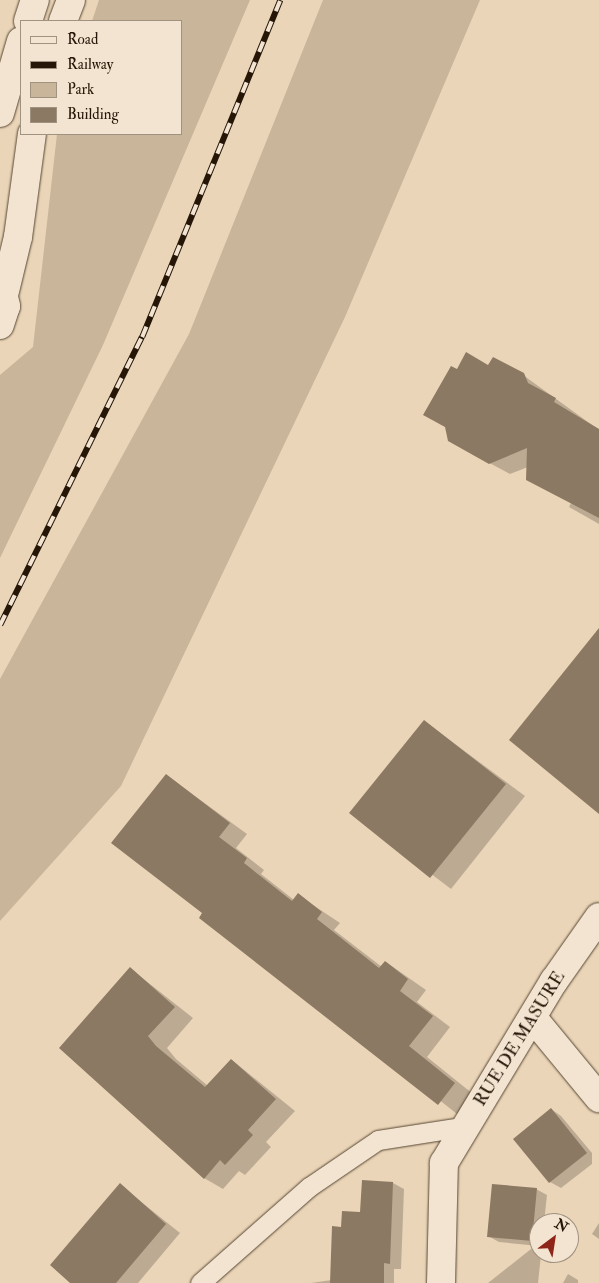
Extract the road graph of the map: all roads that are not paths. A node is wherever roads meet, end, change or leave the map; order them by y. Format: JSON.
{"nodes":[{"id":1,"x":35,"y":0,"type":"edge"},
{"id":2,"x":71,"y":0,"type":"edge"},
{"id":3,"x":28,"y":20,"type":"edge"},
{"id":4,"x":62,"y":20,"type":"edge"},
{"id":5,"x":20,"y":43,"type":"edge"},
{"id":6,"x":0,"y":113,"type":"edge"},
{"id":7,"x":32,"y":135,"type":"edge"},
{"id":8,"x":3,"y":284,"type":"edge"},
{"id":9,"x":0,"y":324,"type":"edge"},
{"id":10,"x":599,"y":917,"type":"edge"},
{"id":11,"x":533,"y":1018,"type":"junction"},
{"id":12,"x":599,"y":1098,"type":"edge"},
{"id":13,"x":467,"y":1126,"type":"junction"},
{"id":14,"x":200,"y":1283,"type":"edge"},
{"id":15,"x":441,"y":1283,"type":"edge"}],
"edges":[{"from":1,"to":3,"type":"street"},
{"from":2,"to":4,"type":"street"},
{"from":5,"to":6,"type":"street"},
{"from":7,"to":8,"type":"street"},
{"from":8,"to":9,"type":"street"},
{"from":10,"to":11,"type":"street","name":"RUE DE MASURE"},
{"from":11,"to":12,"type":"street"},
{"from":11,"to":13,"type":"street","name":"RUE DE MASURE"},
{"from":13,"to":14,"type":"lane"},
{"from":13,"to":15,"type":"street","name":"RUE DE MASURE"}]}
